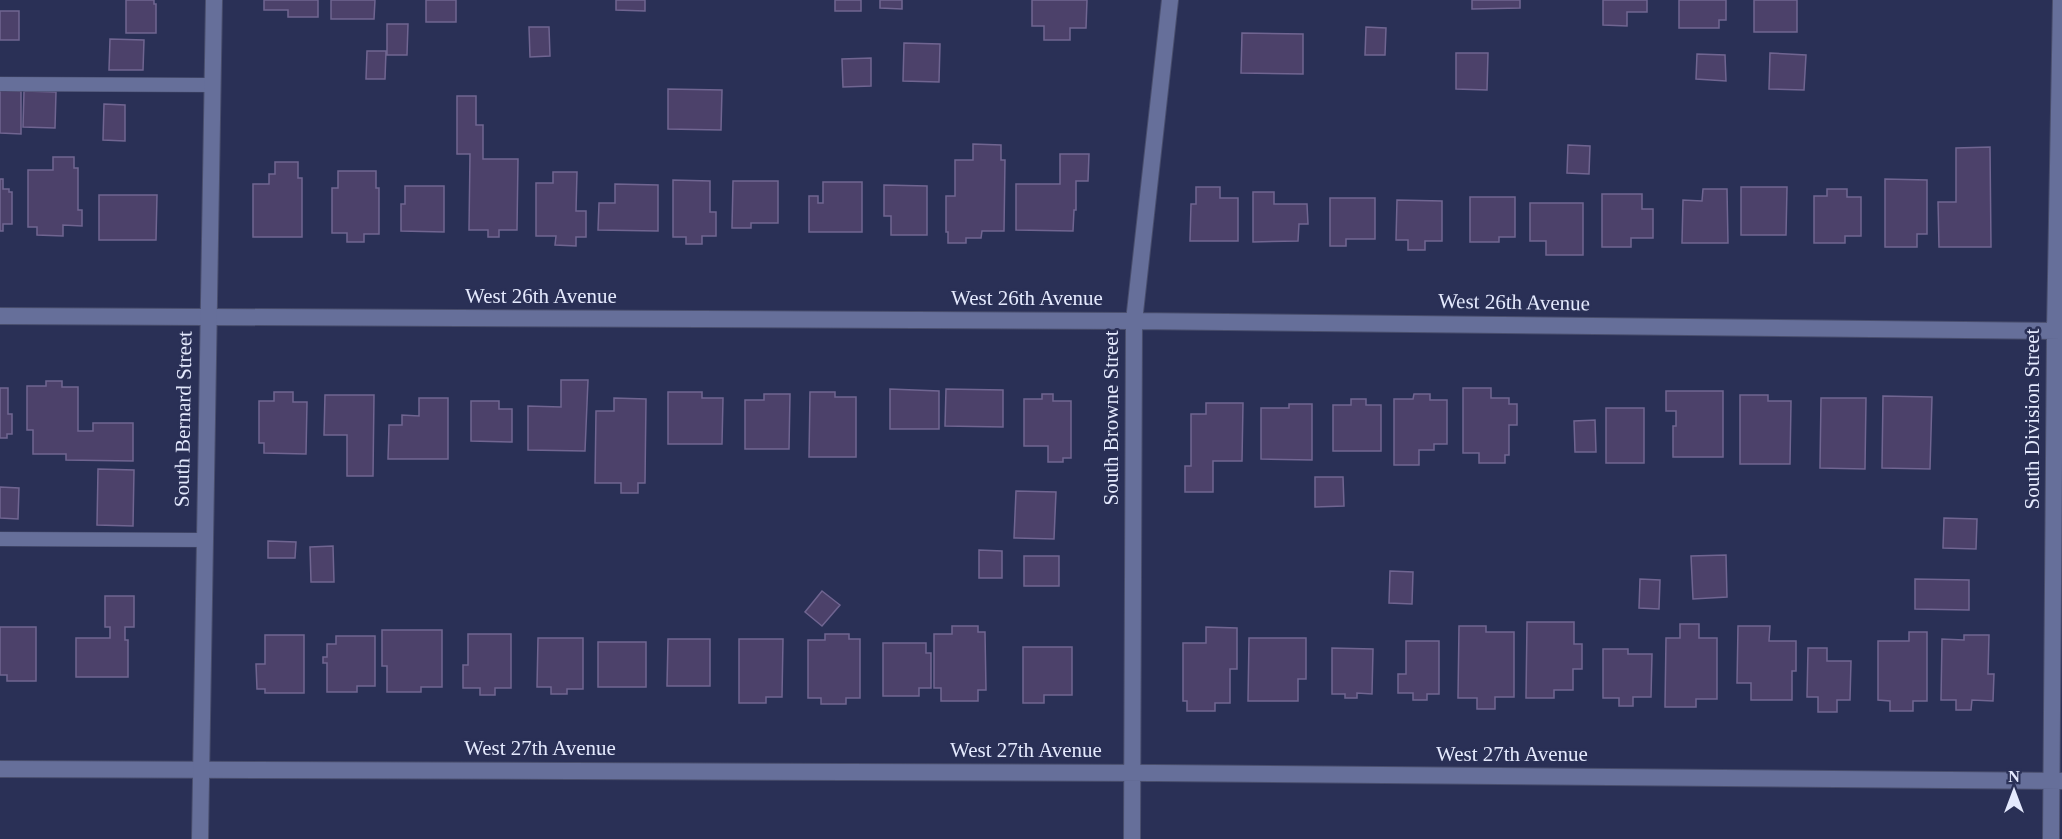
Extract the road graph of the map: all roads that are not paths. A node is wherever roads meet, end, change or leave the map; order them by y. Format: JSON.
{"nodes":[{"id":1,"x":214,"y":0,"type":"edge"},
{"id":2,"x":1170,"y":0,"type":"edge"},
{"id":3,"x":2061,"y":0,"type":"edge"},
{"id":4,"x":0,"y":84,"type":"edge"},
{"id":5,"x":212,"y":85,"type":"junction"},
{"id":6,"x":0,"y":316,"type":"edge"},
{"id":7,"x":207,"y":318,"type":"junction"},
{"id":8,"x":1134,"y":321,"type":"junction"},
{"id":9,"x":2058,"y":331,"type":"edge"},
{"id":10,"x":0,"y":539,"type":"edge"},
{"id":11,"x":204,"y":540,"type":"junction"},
{"id":12,"x":0,"y":769,"type":"edge"},
{"id":13,"x":200,"y":769,"type":"junction"},
{"id":14,"x":1133,"y":773,"type":"junction"},
{"id":15,"x":2057,"y":781,"type":"edge"},
{"id":16,"x":200,"y":839,"type":"edge"},
{"id":17,"x":1132,"y":839,"type":"edge"},
{"id":18,"x":2051,"y":839,"type":"edge"}],
"edges":[{"from":1,"to":5,"type":"street","name":"South Bernard Street"},
{"from":2,"to":8,"type":"street","name":"South Browne Street"},
{"from":3,"to":9,"type":"street","name":"South Division Street"},
{"from":4,"to":5,"type":"lane"},
{"from":5,"to":7,"type":"street","name":"South Bernard Street"},
{"from":6,"to":7,"type":"street","name":"West 26th Avenue"},
{"from":7,"to":8,"type":"street","name":"West 26th Avenue"},
{"from":7,"to":11,"type":"street","name":"South Bernard Street"},
{"from":8,"to":9,"type":"street","name":"West 26th Avenue"},
{"from":8,"to":14,"type":"street","name":"South Browne Street"},
{"from":9,"to":15,"type":"street","name":"South Division Street"},
{"from":10,"to":11,"type":"lane"},
{"from":11,"to":13,"type":"street","name":"South Bernard Street"},
{"from":12,"to":13,"type":"street","name":"West 27th Avenue"},
{"from":13,"to":14,"type":"street","name":"West 27th Avenue"},
{"from":13,"to":16,"type":"street","name":"South Bernard Street"},
{"from":14,"to":15,"type":"street","name":"West 27th Avenue"},
{"from":14,"to":17,"type":"street","name":"South Browne Street"},
{"from":15,"to":18,"type":"street","name":"South Division Street"}]}
